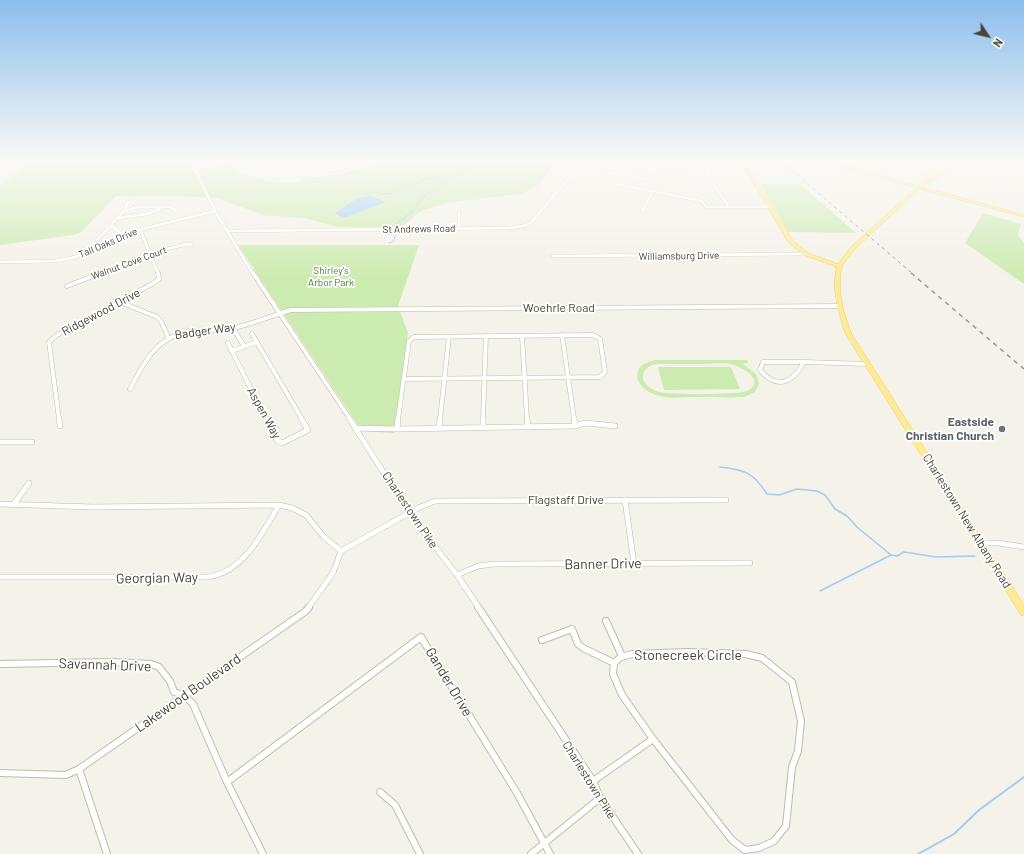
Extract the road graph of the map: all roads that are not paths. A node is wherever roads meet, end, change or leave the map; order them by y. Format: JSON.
{"nodes":[{"id":1,"x":130,"y":201,"type":"edge"},
{"id":2,"x":210,"y":201,"type":"edge"},
{"id":3,"x":549,"y":201,"type":"edge"},
{"id":4,"x":648,"y":201,"type":"edge"},
{"id":5,"x":701,"y":201,"type":"edge"},
{"id":6,"x":725,"y":201,"type":"edge"},
{"id":7,"x":766,"y":201,"type":"edge"},
{"id":8,"x":904,"y":201,"type":"edge"},
{"id":9,"x":969,"y":201,"type":"edge"},
{"id":10,"x":729,"y":207,"type":"junction"},
{"id":11,"x":769,"y":207,"type":"junction"},
{"id":12,"x":162,"y":208,"type":"junction"},
{"id":13,"x":126,"y":210,"type":"junction"},
{"id":14,"x":176,"y":211,"type":"dead end"},
{"id":15,"x":642,"y":211,"type":"dead end"},
{"id":16,"x":215,"y":212,"type":"junction"},
{"id":17,"x":459,"y":213,"type":"dead end"},
{"id":18,"x":1024,"y":216,"type":"edge"},
{"id":19,"x":117,"y":218,"type":"junction"},
{"id":20,"x":112,"y":226,"type":"junction"},
{"id":21,"x":459,"y":228,"type":"junction"},
{"id":22,"x":140,"y":229,"type":"junction"},
{"id":23,"x":227,"y":231,"type":"junction"},
{"id":24,"x":123,"y":235,"type":"junction"},
{"id":25,"x":97,"y":240,"type":"dead end"},
{"id":26,"x":192,"y":244,"type":"dead end"},
{"id":27,"x":151,"y":253,"type":"junction"},
{"id":28,"x":806,"y":254,"type":"junction"},
{"id":29,"x":553,"y":256,"type":"dead end"},
{"id":30,"x":0,"y":262,"type":"edge"},
{"id":31,"x":840,"y":266,"type":"junction"},
{"id":32,"x":67,"y":286,"type":"dead end"},
{"id":33,"x":120,"y":302,"type":"junction"},
{"id":34,"x":839,"y":306,"type":"junction"},
{"id":35,"x":280,"y":312,"type":"junction"},
{"id":36,"x":235,"y":328,"type":"junction"},
{"id":37,"x":252,"y":334,"type":"dead end"},
{"id":38,"x":562,"y":335,"type":"junction"},
{"id":39,"x":486,"y":336,"type":"junction"},
{"id":40,"x":522,"y":336,"type":"junction"},
{"id":41,"x":168,"y":337,"type":"junction"},
{"id":42,"x":449,"y":337,"type":"junction"},
{"id":43,"x":257,"y":342,"type":"junction"},
{"id":44,"x":228,"y":343,"type":"dead end"},
{"id":45,"x":246,"y":346,"type":"junction"},
{"id":46,"x":232,"y":351,"type":"junction"},
{"id":47,"x":804,"y":362,"type":"junction"},
{"id":48,"x":867,"y":364,"type":"junction"},
{"id":49,"x":485,"y":377,"type":"junction"},
{"id":50,"x":525,"y":377,"type":"junction"},
{"id":51,"x":568,"y":377,"type":"junction"},
{"id":52,"x":444,"y":378,"type":"junction"},
{"id":53,"x":404,"y":379,"type":"junction"},
{"id":54,"x":130,"y":388,"type":"dead end"},
{"id":55,"x":60,"y":426,"type":"dead end"},
{"id":56,"x":575,"y":426,"type":"junction"},
{"id":57,"x":615,"y":426,"type":"dead end"},
{"id":58,"x":528,"y":427,"type":"junction"},
{"id":59,"x":356,"y":428,"type":"junction"},
{"id":60,"x":483,"y":428,"type":"junction"},
{"id":61,"x":397,"y":429,"type":"junction"},
{"id":62,"x":439,"y":429,"type":"junction"},
{"id":63,"x":0,"y":442,"type":"edge"},
{"id":64,"x":32,"y":442,"type":"dead end"},
{"id":65,"x":30,"y":483,"type":"dead end"},
{"id":66,"x":625,"y":500,"type":"junction"},
{"id":67,"x":726,"y":500,"type":"dead end"},
{"id":68,"x":0,"y":504,"type":"edge"},
{"id":69,"x":14,"y":504,"type":"junction"},
{"id":70,"x":279,"y":505,"type":"junction"},
{"id":71,"x":409,"y":513,"type":"junction"},
{"id":72,"x":981,"y":543,"type":"junction"},
{"id":73,"x":1024,"y":547,"type":"edge"},
{"id":74,"x":341,"y":551,"type":"junction"},
{"id":75,"x":750,"y":563,"type":"dead end"},
{"id":76,"x":634,"y":564,"type":"junction"},
{"id":77,"x":457,"y":576,"type":"junction"},
{"id":78,"x":0,"y":578,"type":"edge"},
{"id":79,"x":1024,"y":612,"type":"edge"},
{"id":80,"x":606,"y":621,"type":"dead end"},
{"id":81,"x":542,"y":640,"type":"dead end"},
{"id":82,"x":622,"y":656,"type":"junction"},
{"id":83,"x":614,"y":663,"type":"junction"},
{"id":84,"x":0,"y":664,"type":"edge"},
{"id":85,"x":184,"y":695,"type":"junction"},
{"id":86,"x":653,"y":739,"type":"junction"},
{"id":87,"x":79,"y":769,"type":"junction"},
{"id":88,"x":0,"y":774,"type":"edge"},
{"id":89,"x":592,"y":781,"type":"junction"},
{"id":90,"x":227,"y":782,"type":"junction"},
{"id":91,"x":380,"y":792,"type":"dead end"},
{"id":92,"x":600,"y":798,"type":"junction"},
{"id":93,"x":544,"y":843,"type":"junction"},
{"id":94,"x":107,"y":854,"type":"edge"},
{"id":95,"x":263,"y":854,"type":"edge"},
{"id":96,"x":420,"y":854,"type":"edge"},
{"id":97,"x":532,"y":854,"type":"edge"},
{"id":98,"x":550,"y":854,"type":"edge"},
{"id":99,"x":638,"y":854,"type":"edge"}],
"edges":[{"from":1,"to":13,"type":"street"},
{"from":2,"to":16,"type":"street","name":"Charlestown Pike"},
{"from":3,"to":21,"type":"street","name":"St Andrews Road"},
{"from":4,"to":15,"type":"street"},
{"from":5,"to":10,"type":"street"},
{"from":6,"to":10,"type":"street"},
{"from":7,"to":11,"type":"main road"},
{"from":8,"to":31,"type":"main road"},
{"from":9,"to":18,"type":"main road"},
{"from":10,"to":11,"type":"street"},
{"from":11,"to":28,"type":"main road"},
{"from":12,"to":13,"type":"street"},
{"from":12,"to":14,"type":"street"},
{"from":12,"to":19,"type":"street"},
{"from":13,"to":19,"type":"street"},
{"from":16,"to":22,"type":"street","name":"Tall Oaks Drive"},
{"from":16,"to":23,"type":"street","name":"Charlestown Pike"},
{"from":17,"to":21,"type":"street"},
{"from":19,"to":20,"type":"street"},
{"from":20,"to":24,"type":"street"},
{"from":20,"to":25,"type":"street"},
{"from":21,"to":23,"type":"street","name":"St Andrews Road"},
{"from":22,"to":24,"type":"street","name":"Tall Oaks Drive"},
{"from":22,"to":27,"type":"street","name":"Ridgewood Drive"},
{"from":23,"to":35,"type":"street","name":"Charlestown Pike"},
{"from":24,"to":30,"type":"street","name":"Tall Oaks Drive"},
{"from":26,"to":27,"type":"street","name":"Walnut Cove Court"},
{"from":27,"to":32,"type":"street","name":"Walnut Cove Court"},
{"from":27,"to":33,"type":"street","name":"Ridgewood Drive"},
{"from":28,"to":29,"type":"street","name":"Williamsburg Drive"},
{"from":28,"to":31,"type":"main road"},
{"from":31,"to":34,"type":"main road","name":"Charlestown New Albany Road"},
{"from":33,"to":41,"type":"street"},
{"from":33,"to":55,"type":"street","name":"Ridgewood Drive"},
{"from":34,"to":35,"type":"street","name":"Woehrle Road"},
{"from":34,"to":48,"type":"main road","name":"Charlestown New Albany Road"},
{"from":35,"to":36,"type":"street","name":"Badger Way"},
{"from":35,"to":59,"type":"street","name":"Charlestown Pike"},
{"from":36,"to":41,"type":"street","name":"Badger Way"},
{"from":36,"to":45,"type":"street"},
{"from":37,"to":43,"type":"street","name":"Aspen Way"},
{"from":38,"to":40,"type":"street"},
{"from":38,"to":51,"type":"street"},
{"from":38,"to":51,"type":"street"},
{"from":39,"to":40,"type":"street"},
{"from":39,"to":42,"type":"street"},
{"from":39,"to":49,"type":"street"},
{"from":40,"to":50,"type":"street"},
{"from":41,"to":54,"type":"street","name":"Badger Way"},
{"from":42,"to":52,"type":"street"},
{"from":42,"to":53,"type":"street"},
{"from":43,"to":45,"type":"street"},
{"from":43,"to":46,"type":"street","name":"Aspen Way"},
{"from":44,"to":46,"type":"street","name":"Aspen Way"},
{"from":45,"to":46,"type":"street"},
{"from":47,"to":47,"type":"street"},
{"from":47,"to":48,"type":"street"},
{"from":48,"to":72,"type":"main road","name":"Charlestown New Albany Road"},
{"from":49,"to":50,"type":"street"},
{"from":49,"to":52,"type":"street"},
{"from":49,"to":60,"type":"street"},
{"from":50,"to":51,"type":"street"},
{"from":50,"to":58,"type":"street"},
{"from":51,"to":56,"type":"street"},
{"from":52,"to":53,"type":"street"},
{"from":52,"to":62,"type":"street"},
{"from":53,"to":61,"type":"street"},
{"from":56,"to":57,"type":"street"},
{"from":56,"to":58,"type":"street"},
{"from":58,"to":60,"type":"street"},
{"from":59,"to":61,"type":"street"},
{"from":59,"to":71,"type":"street","name":"Charlestown Pike"},
{"from":60,"to":62,"type":"street"},
{"from":61,"to":62,"type":"street"},
{"from":63,"to":64,"type":"street"},
{"from":65,"to":69,"type":"street"},
{"from":66,"to":67,"type":"street","name":"Flagstaff Drive"},
{"from":66,"to":71,"type":"street","name":"Flagstaff Drive"},
{"from":66,"to":76,"type":"street"},
{"from":68,"to":69,"type":"street"},
{"from":69,"to":70,"type":"street"},
{"from":70,"to":74,"type":"street"},
{"from":70,"to":78,"type":"street","name":"Georgian Way"},
{"from":71,"to":74,"type":"street"},
{"from":71,"to":77,"type":"street","name":"Charlestown Pike"},
{"from":72,"to":73,"type":"street"},
{"from":72,"to":79,"type":"main road","name":"Charlestown New Albany Road"},
{"from":74,"to":85,"type":"street","name":"Lakewood Boulevard"},
{"from":75,"to":76,"type":"street","name":"Banner Drive"},
{"from":76,"to":77,"type":"street","name":"Banner Drive"},
{"from":77,"to":89,"type":"street","name":"Charlestown Pike"},
{"from":80,"to":82,"type":"street"},
{"from":81,"to":83,"type":"street"},
{"from":82,"to":83,"type":"street","name":"Stonecreek Circle"},
{"from":82,"to":86,"type":"street","name":"Stonecreek Circle"},
{"from":83,"to":86,"type":"street","name":"Stonecreek Circle"},
{"from":84,"to":85,"type":"street","name":"Savannah Drive"},
{"from":85,"to":87,"type":"street","name":"Lakewood Boulevard"},
{"from":85,"to":90,"type":"street","name":"Savannah Drive"},
{"from":86,"to":89,"type":"street"},
{"from":87,"to":88,"type":"street","name":"Lakewood Boulevard"},
{"from":87,"to":94,"type":"street"},
{"from":89,"to":92,"type":"street","name":"Charlestown Pike"},
{"from":90,"to":93,"type":"street","name":"Gander Drive"},
{"from":90,"to":95,"type":"street","name":"Savannah Drive"},
{"from":91,"to":96,"type":"street"},
{"from":92,"to":93,"type":"street"},
{"from":92,"to":99,"type":"street","name":"Charlestown Pike"},
{"from":93,"to":97,"type":"street"},
{"from":93,"to":98,"type":"street","name":"Gander Drive"}]}
